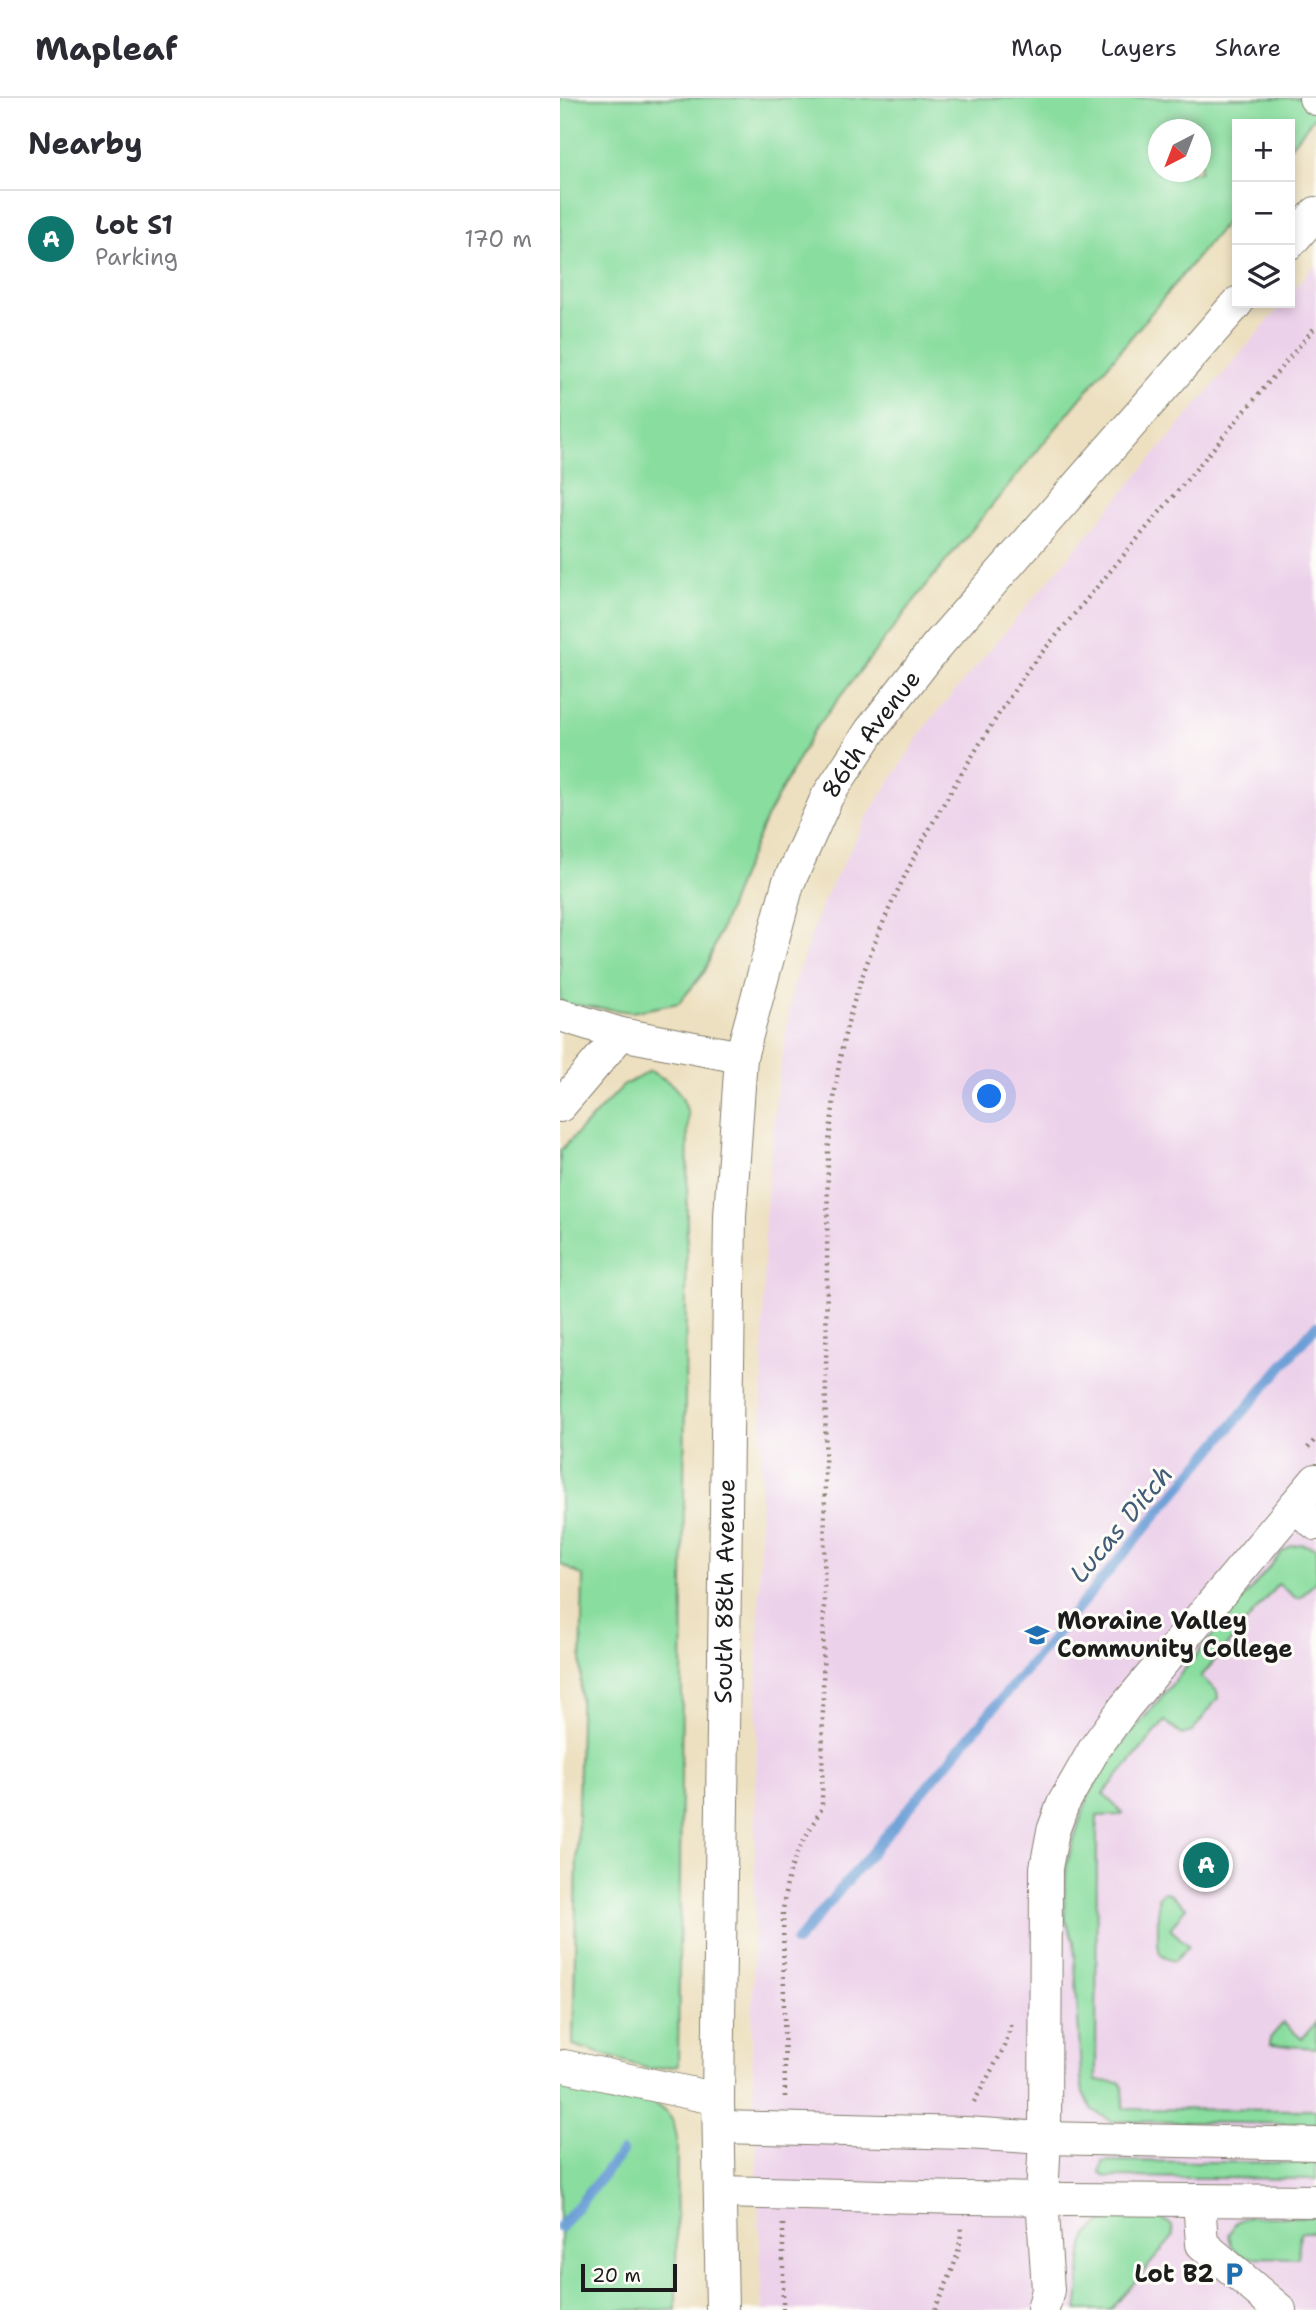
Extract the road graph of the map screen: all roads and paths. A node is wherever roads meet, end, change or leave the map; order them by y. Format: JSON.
{"nodes":[{"id":1,"x":1316,"y":213,"type":"edge"},
{"id":2,"x":1295,"y":237,"type":"edge"},
{"id":3,"x":1233,"y":308,"type":"edge"},
{"id":4,"x":1316,"y":326,"type":"edge"},
{"id":5,"x":560,"y":1015,"type":"edge"},
{"id":6,"x":621,"y":1034,"type":"junction"},
{"id":7,"x":741,"y":1057,"type":"junction"},
{"id":8,"x":560,"y":1106,"type":"edge"},
{"id":9,"x":1316,"y":1480,"type":"edge"},
{"id":10,"x":1305,"y":1515,"type":"edge"},
{"id":11,"x":564,"y":2066,"type":"dead end"},
{"id":12,"x":799,"y":2098,"type":"dead end"},
{"id":13,"x":719,"y":2113,"type":"junction"},
{"id":14,"x":1045,"y":2138,"type":"junction"},
{"id":15,"x":1316,"y":2144,"type":"edge"},
{"id":16,"x":721,"y":2192,"type":"junction"},
{"id":17,"x":1042,"y":2197,"type":"junction"},
{"id":18,"x":1199,"y":2200,"type":"junction"},
{"id":19,"x":1314,"y":2200,"type":"edge"},
{"id":20,"x":962,"y":2217,"type":"dead end"},
{"id":21,"x":783,"y":2226,"type":"dead end"},
{"id":22,"x":722,"y":2310,"type":"edge"},
{"id":23,"x":783,"y":2310,"type":"edge"},
{"id":24,"x":935,"y":2310,"type":"edge"},
{"id":25,"x":1042,"y":2310,"type":"edge"},
{"id":26,"x":1280,"y":2310,"type":"edge"}],
"edges":[{"from":1,"to":2,"type":"street"},
{"from":3,"to":7,"type":"street","name":"86th Avenue"},
{"from":4,"to":12,"type":"path"},
{"from":5,"to":6,"type":"street"},
{"from":6,"to":7,"type":"street"},
{"from":6,"to":8,"type":"street"},
{"from":7,"to":13,"type":"street","name":"South 88th Avenue"},
{"from":9,"to":10,"type":"street"},
{"from":10,"to":14,"type":"street"},
{"from":11,"to":13,"type":"street"},
{"from":13,"to":14,"type":"street"},
{"from":13,"to":16,"type":"street","name":"South 88th Avenue"},
{"from":14,"to":15,"type":"street"},
{"from":14,"to":17,"type":"street"},
{"from":16,"to":17,"type":"street"},
{"from":16,"to":22,"type":"street"},
{"from":17,"to":18,"type":"street"},
{"from":17,"to":25,"type":"street"},
{"from":18,"to":19,"type":"street"},
{"from":18,"to":26,"type":"street"},
{"from":20,"to":24,"type":"path"},
{"from":21,"to":23,"type":"path"}]}
